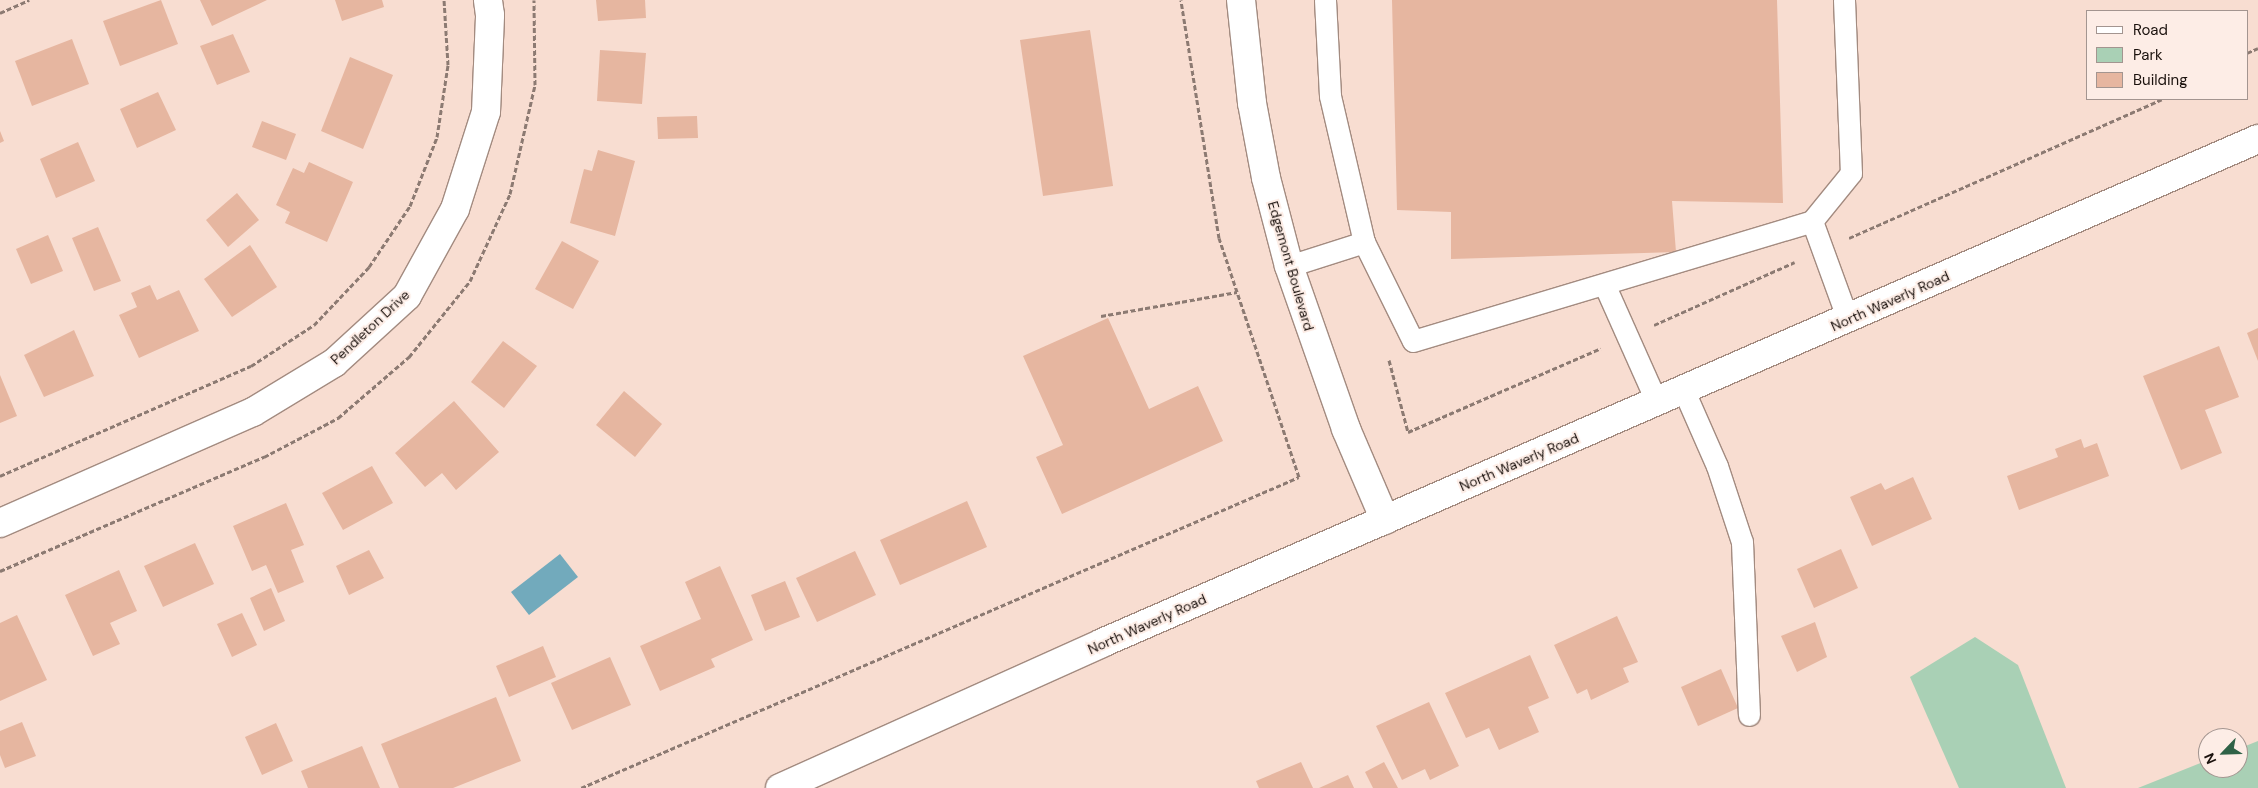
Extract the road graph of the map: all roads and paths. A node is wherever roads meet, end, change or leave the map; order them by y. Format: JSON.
{"nodes":[{"id":1,"x":28,"y":0,"type":"edge"},
{"id":2,"x":444,"y":0,"type":"edge"},
{"id":3,"x":488,"y":0,"type":"edge"},
{"id":4,"x":534,"y":0,"type":"edge"},
{"id":5,"x":1181,"y":0,"type":"edge"},
{"id":6,"x":1241,"y":0,"type":"edge"},
{"id":7,"x":1325,"y":0,"type":"edge"},
{"id":8,"x":1844,"y":0,"type":"edge"},
{"id":9,"x":0,"y":12,"type":"edge"},
{"id":10,"x":535,"y":84,"type":"dead end"},
{"id":11,"x":2258,"y":140,"type":"edge"},
{"id":12,"x":1812,"y":221,"type":"junction"},
{"id":13,"x":1364,"y":242,"type":"junction"},
{"id":14,"x":1289,"y":266,"type":"junction"},
{"id":15,"x":1605,"y":286,"type":"junction"},
{"id":16,"x":1237,"y":292,"type":"junction"},
{"id":17,"x":1101,"y":316,"type":"dead end"},
{"id":18,"x":1848,"y":320,"type":"junction"},
{"id":19,"x":1684,"y":391,"type":"junction"},
{"id":20,"x":1657,"y":403,"type":"junction"},
{"id":21,"x":0,"y":476,"type":"edge"},
{"id":22,"x":1385,"y":520,"type":"junction"},
{"id":23,"x":0,"y":523,"type":"edge"},
{"id":24,"x":1750,"y":714,"type":"dead end"},
{"id":25,"x":581,"y":788,"type":"edge"},
{"id":26,"x":780,"y":788,"type":"edge"}],
"edges":[{"from":1,"to":9,"type":"path"},
{"from":2,"to":21,"type":"path"},
{"from":3,"to":23,"type":"main road","name":"Pendleton Drive"},
{"from":4,"to":10,"type":"path"},
{"from":5,"to":16,"type":"path"},
{"from":6,"to":14,"type":"main road","name":"Edgemont Boulevard"},
{"from":7,"to":13,"type":"lane"},
{"from":8,"to":12,"type":"lane"},
{"from":11,"to":18,"type":"main road","name":"North Waverly Road"},
{"from":12,"to":15,"type":"lane"},
{"from":12,"to":18,"type":"lane"},
{"from":13,"to":14,"type":"lane"},
{"from":13,"to":15,"type":"lane"},
{"from":14,"to":22,"type":"main road","name":"Edgemont Boulevard"},
{"from":15,"to":20,"type":"lane"},
{"from":16,"to":17,"type":"path"},
{"from":16,"to":25,"type":"path"},
{"from":18,"to":19,"type":"main road","name":"North Waverly Road"},
{"from":19,"to":20,"type":"main road","name":"North Waverly Road"},
{"from":19,"to":24,"type":"lane"},
{"from":20,"to":22,"type":"main road","name":"North Waverly Road"},
{"from":22,"to":26,"type":"main road","name":"North Waverly Road"}]}
